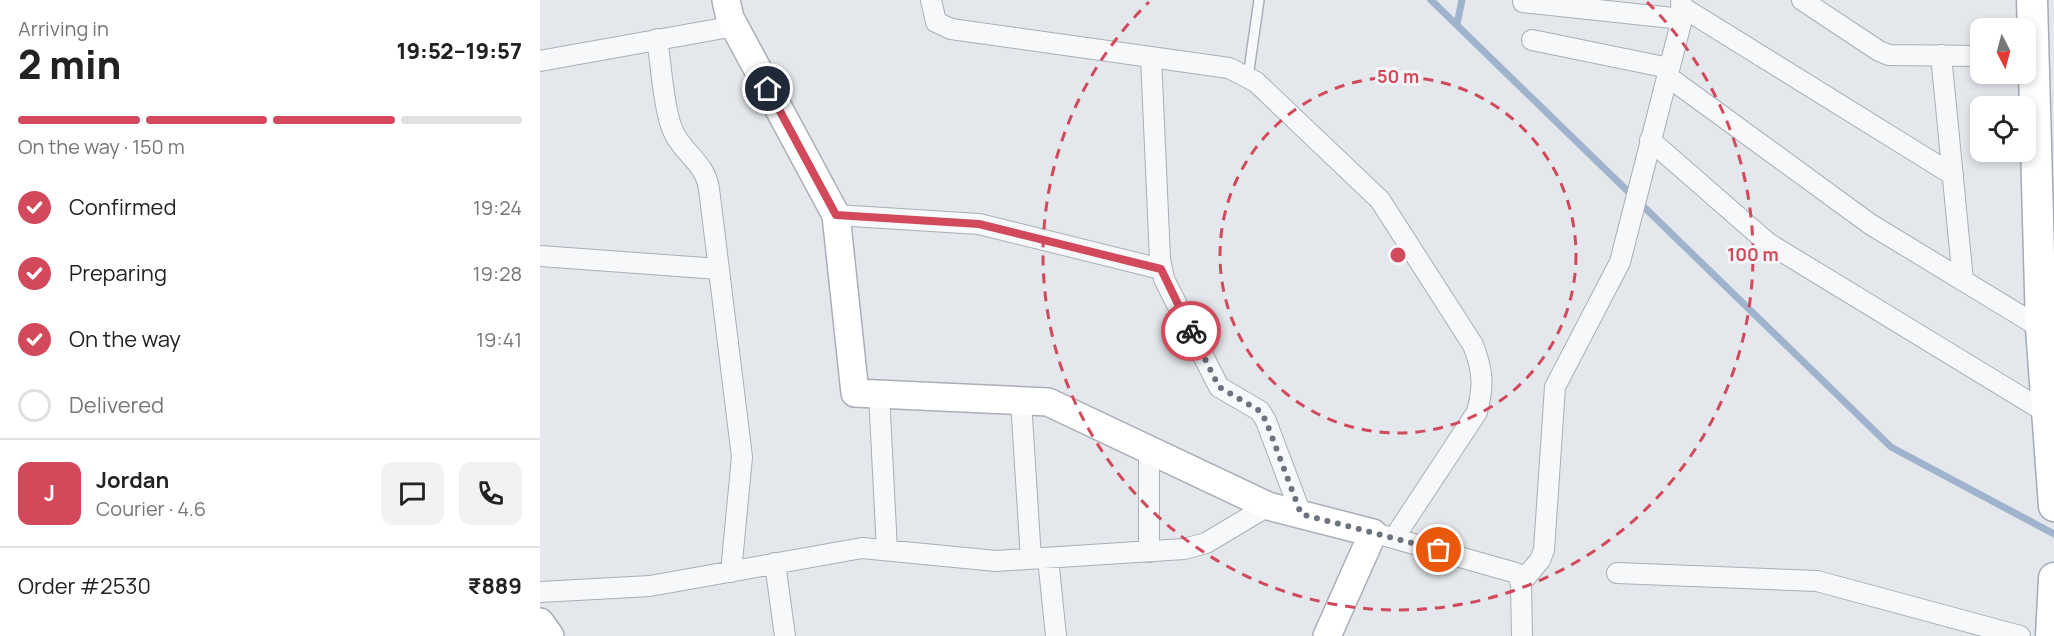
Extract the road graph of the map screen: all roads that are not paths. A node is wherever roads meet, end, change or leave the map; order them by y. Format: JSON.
{"nodes":[{"id":1,"x":726,"y":0,"type":"edge"},
{"id":2,"x":931,"y":0,"type":"edge"},
{"id":3,"x":1259,"y":0,"type":"edge"},
{"id":4,"x":1802,"y":0,"type":"edge"},
{"id":5,"x":2031,"y":0,"type":"edge"},
{"id":6,"x":1523,"y":2,"type":"dead end"},
{"id":7,"x":1682,"y":9,"type":"edge"},
{"id":8,"x":2030,"y":18,"type":"edge"},
{"id":9,"x":735,"y":26,"type":"junction"},
{"id":10,"x":657,"y":39,"type":"junction"},
{"id":11,"x":1532,"y":40,"type":"dead end"},
{"id":12,"x":1941,"y":56,"type":"junction"},
{"id":13,"x":1970,"y":56,"type":"edge"},
{"id":14,"x":1151,"y":57,"type":"junction"},
{"id":15,"x":540,"y":61,"type":"edge"},
{"id":16,"x":1668,"y":72,"type":"junction"},
{"id":17,"x":1248,"y":77,"type":"junction"},
{"id":18,"x":2031,"y":84,"type":"edge"},
{"id":19,"x":1648,"y":145,"type":"junction"},
{"id":20,"x":1953,"y":175,"type":"junction"},
{"id":21,"x":836,"y":215,"type":"junction"},
{"id":22,"x":540,"y":256,"type":"edge"},
{"id":23,"x":719,"y":269,"type":"junction"},
{"id":24,"x":1161,"y":269,"type":"junction"},
{"id":25,"x":1963,"y":281,"type":"junction"},
{"id":26,"x":2048,"y":329,"type":"edge"},
{"id":27,"x":879,"y":394,"type":"junction"},
{"id":28,"x":1021,"y":401,"type":"junction"},
{"id":29,"x":2048,"y":413,"type":"junction"},
{"id":30,"x":1149,"y":450,"type":"junction"},
{"id":31,"x":1268,"y":506,"type":"junction"},
{"id":32,"x":2054,"y":506,"type":"edge"},
{"id":33,"x":1301,"y":514,"type":"junction"},
{"id":34,"x":1383,"y":536,"type":"junction"},
{"id":35,"x":887,"y":550,"type":"junction"},
{"id":36,"x":1149,"y":552,"type":"junction"},
{"id":37,"x":1040,"y":559,"type":"junction"},
{"id":38,"x":776,"y":563,"type":"junction"},
{"id":39,"x":731,"y":572,"type":"junction"},
{"id":40,"x":1617,"y":573,"type":"dead end"},
{"id":41,"x":2054,"y":578,"type":"edge"},
{"id":42,"x":1521,"y":583,"type":"junction"},
{"id":43,"x":540,"y":592,"type":"edge"},
{"id":44,"x":540,"y":622,"type":"edge"},
{"id":45,"x":2052,"y":623,"type":"edge"},
{"id":46,"x":550,"y":636,"type":"edge"},
{"id":47,"x":785,"y":636,"type":"edge"},
{"id":48,"x":1056,"y":636,"type":"edge"},
{"id":49,"x":1327,"y":636,"type":"edge"},
{"id":50,"x":1522,"y":636,"type":"edge"},
{"id":51,"x":2020,"y":636,"type":"edge"}],
"edges":[{"from":1,"to":9,"type":"street"},
{"from":2,"to":14,"type":"street"},
{"from":3,"to":17,"type":"lane"},
{"from":4,"to":12,"type":"street"},
{"from":5,"to":8,"type":"main road"},
{"from":6,"to":7,"type":"street"},
{"from":7,"to":16,"type":"street"},
{"from":7,"to":20,"type":"street"},
{"from":9,"to":10,"type":"street"},
{"from":9,"to":21,"type":"street"},
{"from":10,"to":15,"type":"street"},
{"from":10,"to":23,"type":"street"},
{"from":11,"to":16,"type":"street"},
{"from":12,"to":13,"type":"street"},
{"from":12,"to":20,"type":"street"},
{"from":14,"to":17,"type":"street"},
{"from":14,"to":24,"type":"street"},
{"from":16,"to":19,"type":"street"},
{"from":16,"to":25,"type":"street"},
{"from":17,"to":34,"type":"street"},
{"from":18,"to":26,"type":"main road"},
{"from":19,"to":29,"type":"street"},
{"from":19,"to":42,"type":"street"},
{"from":20,"to":25,"type":"street"},
{"from":21,"to":24,"type":"street"},
{"from":21,"to":27,"type":"street"},
{"from":22,"to":23,"type":"street"},
{"from":23,"to":39,"type":"street"},
{"from":24,"to":33,"type":"street"},
{"from":25,"to":26,"type":"street"},
{"from":26,"to":29,"type":"main road"},
{"from":27,"to":28,"type":"street"},
{"from":27,"to":35,"type":"street"},
{"from":28,"to":30,"type":"street"},
{"from":28,"to":37,"type":"street"},
{"from":29,"to":32,"type":"main road"},
{"from":30,"to":31,"type":"street"},
{"from":30,"to":36,"type":"street"},
{"from":31,"to":33,"type":"street"},
{"from":31,"to":36,"type":"street"},
{"from":33,"to":34,"type":"street"},
{"from":34,"to":42,"type":"street"},
{"from":34,"to":49,"type":"street"},
{"from":35,"to":37,"type":"street"},
{"from":35,"to":38,"type":"street"},
{"from":36,"to":37,"type":"street"},
{"from":37,"to":48,"type":"street"},
{"from":38,"to":39,"type":"street"},
{"from":38,"to":47,"type":"street"},
{"from":39,"to":43,"type":"street"},
{"from":40,"to":51,"type":"street"},
{"from":41,"to":45,"type":"main road"},
{"from":42,"to":50,"type":"street"},
{"from":44,"to":46,"type":"street"}]}
